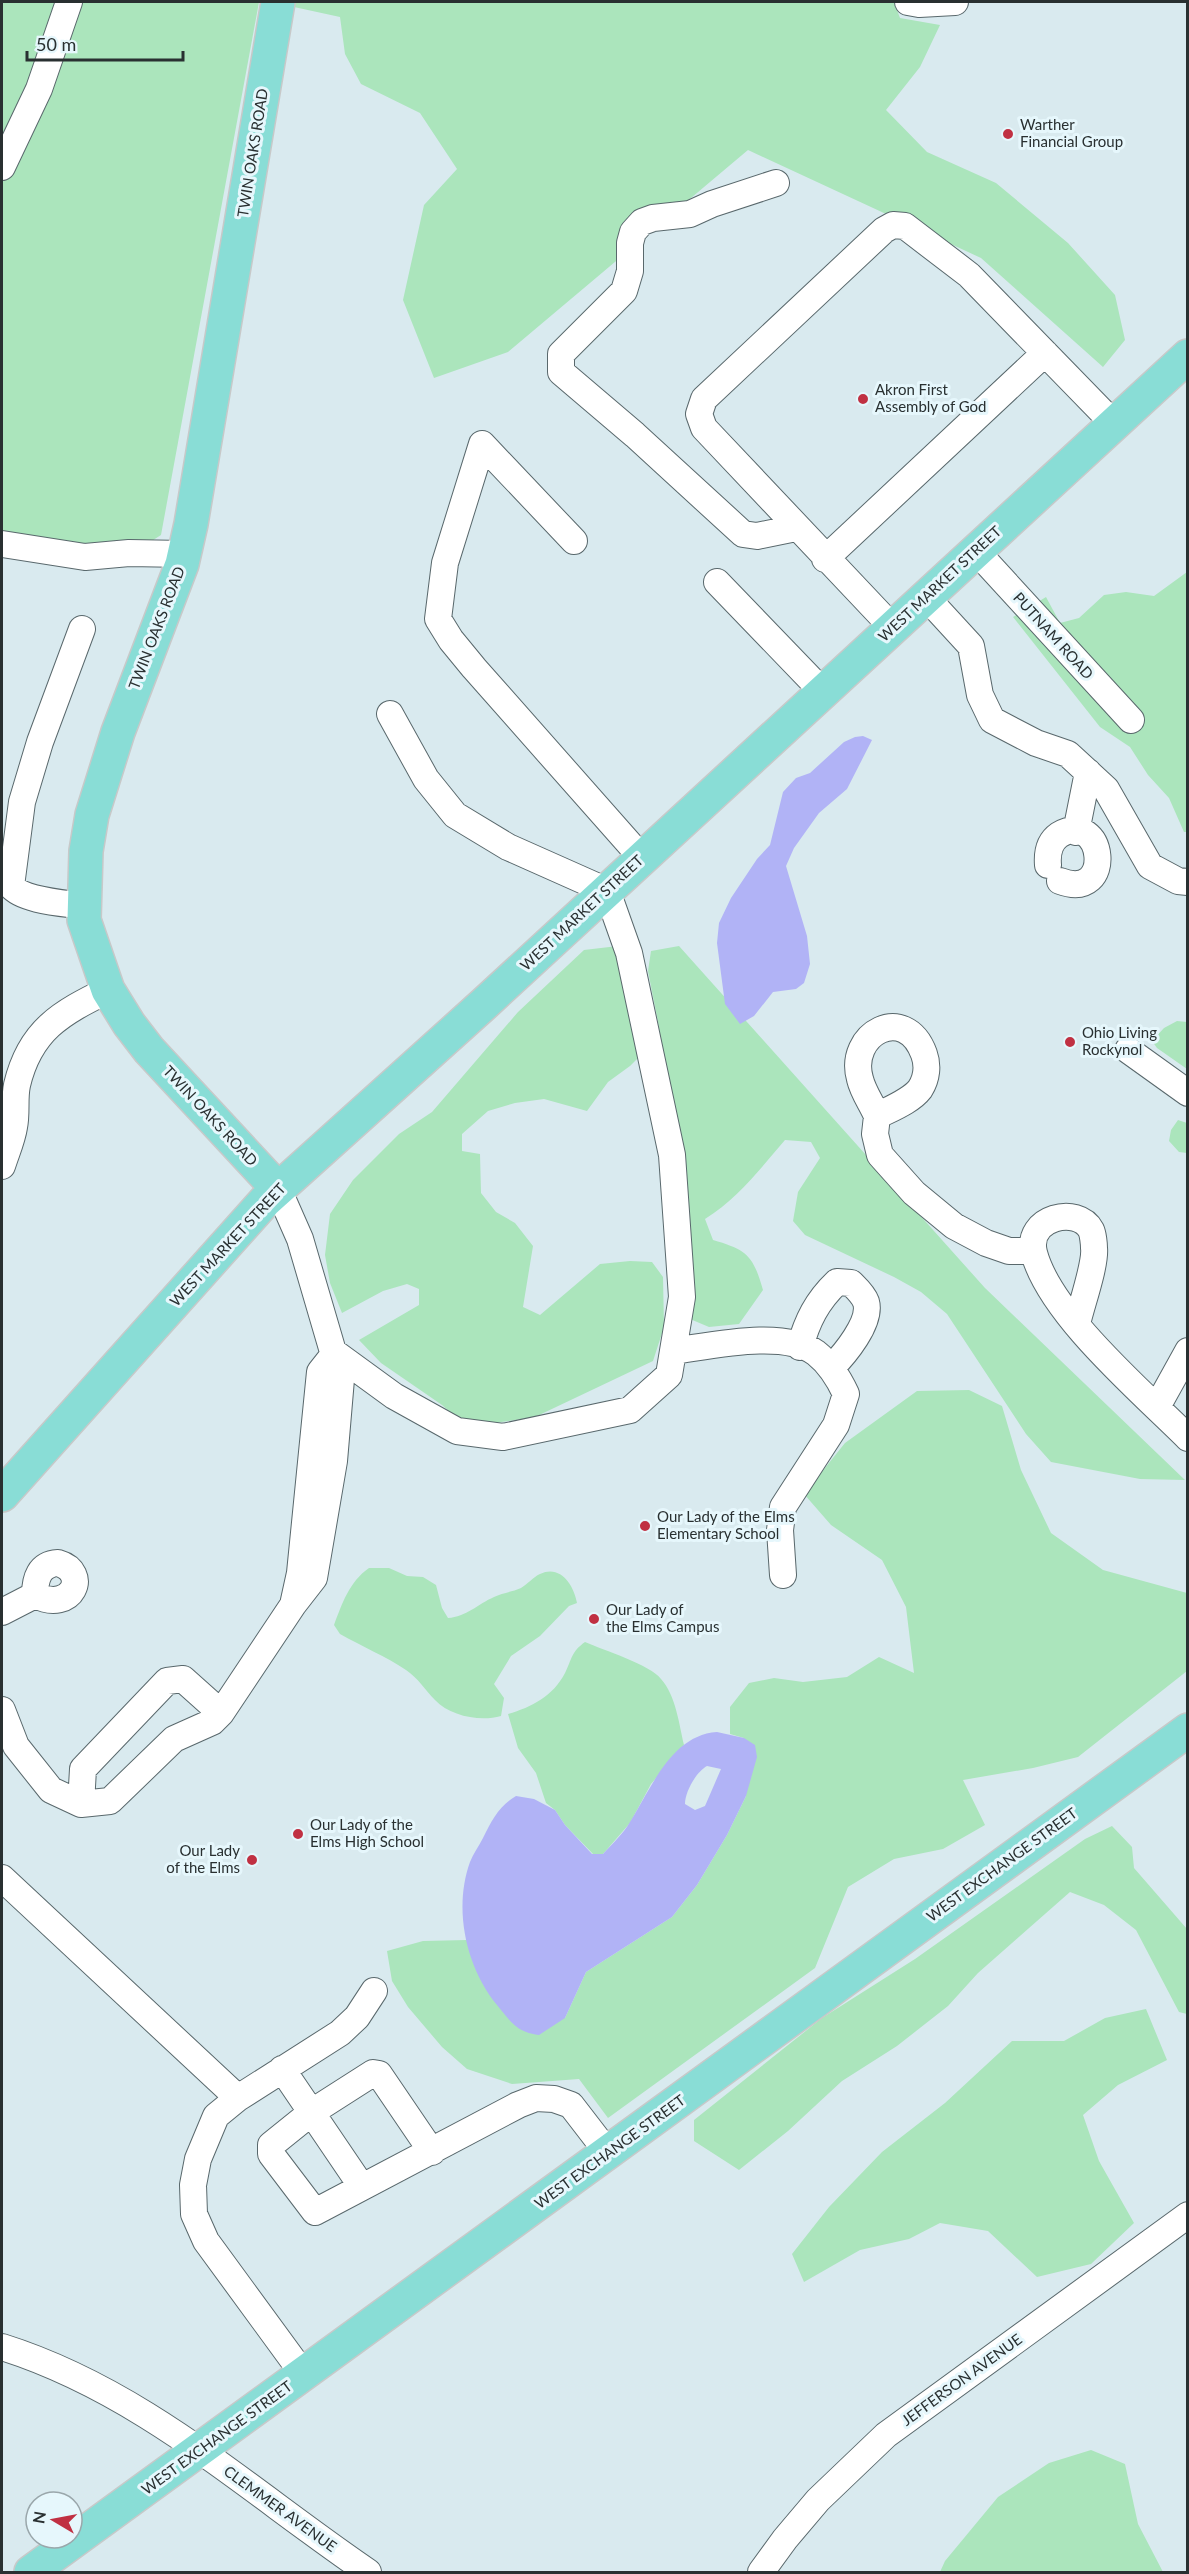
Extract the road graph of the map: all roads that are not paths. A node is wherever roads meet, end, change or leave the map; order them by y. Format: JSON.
{"nodes":[{"id":1,"x":69,"y":2,"type":"edge"},
{"id":2,"x":278,"y":2,"type":"edge"},
{"id":3,"x":908,"y":2,"type":"edge"},
{"id":4,"x":955,"y":2,"type":"edge"},
{"id":5,"x":2,"y":166,"type":"edge"},
{"id":6,"x":776,"y":183,"type":"dead end"},
{"id":7,"x":1045,"y":353,"type":"junction"},
{"id":8,"x":1188,"y":356,"type":"edge"},
{"id":9,"x":1114,"y":424,"type":"junction"},
{"id":10,"x":796,"y":528,"type":"junction"},
{"id":11,"x":574,"y":541,"type":"dead end"},
{"id":12,"x":2,"y":544,"type":"edge"},
{"id":13,"x":976,"y":551,"type":"junction"},
{"id":14,"x":184,"y":554,"type":"junction"},
{"id":15,"x":825,"y":559,"type":"junction"},
{"id":16,"x":717,"y":582,"type":"dead end"},
{"id":17,"x":926,"y":597,"type":"junction"},
{"id":18,"x":893,"y":628,"type":"junction"},
{"id":19,"x":82,"y":629,"type":"dead end"},
{"id":20,"x":823,"y":692,"type":"junction"},
{"id":21,"x":390,"y":714,"type":"dead end"},
{"id":22,"x":1131,"y":720,"type":"dead end"},
{"id":23,"x":1088,"y":772,"type":"junction"},
{"id":24,"x":1076,"y":832,"type":"junction"},
{"id":25,"x":642,"y":858,"type":"junction"},
{"id":26,"x":1188,"y":882,"type":"edge"},
{"id":27,"x":607,"y":891,"type":"junction"},
{"id":28,"x":84,"y":906,"type":"junction"},
{"id":29,"x":108,"y":990,"type":"junction"},
{"id":30,"x":1128,"y":1050,"type":"dead end"},
{"id":31,"x":9,"y":1085,"type":"edge"},
{"id":32,"x":1188,"y":1093,"type":"edge"},
{"id":33,"x":878,"y":1116,"type":"dead end"},
{"id":34,"x":2,"y":1166,"type":"edge"},
{"id":35,"x":278,"y":1189,"type":"junction"},
{"id":36,"x":1033,"y":1251,"type":"junction"},
{"id":37,"x":1077,"y":1324,"type":"junction"},
{"id":38,"x":800,"y":1347,"type":"junction"},
{"id":39,"x":673,"y":1351,"type":"junction"},
{"id":40,"x":1188,"y":1351,"type":"edge"},
{"id":41,"x":335,"y":1353,"type":"junction"},
{"id":42,"x":831,"y":1368,"type":"junction"},
{"id":43,"x":1157,"y":1407,"type":"junction"},
{"id":44,"x":1188,"y":1438,"type":"edge"},
{"id":45,"x":2,"y":1495,"type":"edge"},
{"id":46,"x":783,"y":1575,"type":"dead end"},
{"id":47,"x":35,"y":1595,"type":"dead end"},
{"id":48,"x":2,"y":1612,"type":"edge"},
{"id":49,"x":221,"y":1713,"type":"junction"},
{"id":50,"x":3,"y":1716,"type":"edge"},
{"id":51,"x":1188,"y":1730,"type":"edge"},
{"id":52,"x":81,"y":1803,"type":"junction"},
{"id":53,"x":2,"y":1878,"type":"edge"},
{"id":54,"x":374,"y":1991,"type":"dead end"},
{"id":55,"x":282,"y":2069,"type":"junction"},
{"id":56,"x":238,"y":2098,"type":"junction"},
{"id":57,"x":312,"y":2112,"type":"junction"},
{"id":58,"x":432,"y":2152,"type":"junction"},
{"id":59,"x":608,"y":2153,"type":"junction"},
{"id":60,"x":362,"y":2187,"type":"junction"},
{"id":61,"x":1188,"y":2215,"type":"edge"},
{"id":62,"x":2,"y":2347,"type":"edge"},
{"id":63,"x":304,"y":2375,"type":"junction"},
{"id":64,"x":200,"y":2451,"type":"junction"},
{"id":65,"x":31,"y":2572,"type":"edge"},
{"id":66,"x":368,"y":2572,"type":"edge"},
{"id":67,"x":761,"y":2572,"type":"edge"}],
"edges":[{"from":1,"to":5,"type":"street"},
{"from":2,"to":14,"type":"main road","name":"TWIN OAKS ROAD"},
{"from":3,"to":4,"type":"street"},
{"from":6,"to":10,"type":"street"},
{"from":7,"to":9,"type":"street"},
{"from":7,"to":10,"type":"street"},
{"from":7,"to":15,"type":"street"},
{"from":8,"to":9,"type":"main road","name":"WEST MARKET STREET"},
{"from":9,"to":13,"type":"main road","name":"WEST MARKET STREET"},
{"from":10,"to":15,"type":"street"},
{"from":11,"to":25,"type":"street"},
{"from":12,"to":14,"type":"street"},
{"from":13,"to":17,"type":"main road","name":"WEST MARKET STREET"},
{"from":13,"to":22,"type":"street","name":"PUTNAM ROAD"},
{"from":14,"to":28,"type":"main road","name":"TWIN OAKS ROAD"},
{"from":15,"to":18,"type":"street"},
{"from":16,"to":20,"type":"street"},
{"from":17,"to":18,"type":"main road","name":"WEST MARKET STREET"},
{"from":17,"to":23,"type":"street"},
{"from":18,"to":20,"type":"main road","name":"WEST MARKET STREET"},
{"from":19,"to":28,"type":"street"},
{"from":20,"to":25,"type":"main road","name":"WEST MARKET STREET"},
{"from":21,"to":27,"type":"street"},
{"from":23,"to":24,"type":"street"},
{"from":23,"to":26,"type":"street"},
{"from":24,"to":24,"type":"street"},
{"from":25,"to":27,"type":"main road","name":"WEST MARKET STREET"},
{"from":27,"to":35,"type":"main road","name":"WEST MARKET STREET"},
{"from":27,"to":39,"type":"street"},
{"from":28,"to":29,"type":"main road","name":"TWIN OAKS ROAD"},
{"from":29,"to":31,"type":"street"},
{"from":29,"to":35,"type":"main road","name":"TWIN OAKS ROAD"},
{"from":30,"to":32,"type":"street"},
{"from":31,"to":34,"type":"street"},
{"from":33,"to":36,"type":"street"},
{"from":35,"to":41,"type":"street"},
{"from":35,"to":45,"type":"main road","name":"WEST MARKET STREET"},
{"from":36,"to":37,"type":"street"},
{"from":36,"to":37,"type":"street"},
{"from":37,"to":43,"type":"street"},
{"from":38,"to":39,"type":"street"},
{"from":38,"to":42,"type":"street"},
{"from":38,"to":42,"type":"street"},
{"from":39,"to":41,"type":"street"},
{"from":40,"to":43,"type":"street"},
{"from":41,"to":49,"type":"street"},
{"from":42,"to":46,"type":"street"},
{"from":43,"to":44,"type":"street"},
{"from":47,"to":48,"type":"street"},
{"from":49,"to":52,"type":"street"},
{"from":49,"to":52,"type":"street"},
{"from":50,"to":52,"type":"street"},
{"from":51,"to":59,"type":"main road","name":"WEST EXCHANGE STREET"},
{"from":53,"to":56,"type":"street"},
{"from":54,"to":55,"type":"street"},
{"from":55,"to":56,"type":"street"},
{"from":55,"to":57,"type":"street"},
{"from":56,"to":63,"type":"street"},
{"from":57,"to":58,"type":"street"},
{"from":57,"to":60,"type":"street"},
{"from":57,"to":60,"type":"street"},
{"from":58,"to":59,"type":"street"},
{"from":58,"to":60,"type":"street"},
{"from":59,"to":63,"type":"main road","name":"WEST EXCHANGE STREET"},
{"from":61,"to":67,"type":"street","name":"JEFFERSON AVENUE"},
{"from":62,"to":64,"type":"street","name":"CLEMMER AVENUE"},
{"from":63,"to":64,"type":"main road","name":"WEST EXCHANGE STREET"},
{"from":64,"to":65,"type":"main road","name":"WEST EXCHANGE STREET"},
{"from":64,"to":66,"type":"street","name":"CLEMMER AVENUE"}]}
